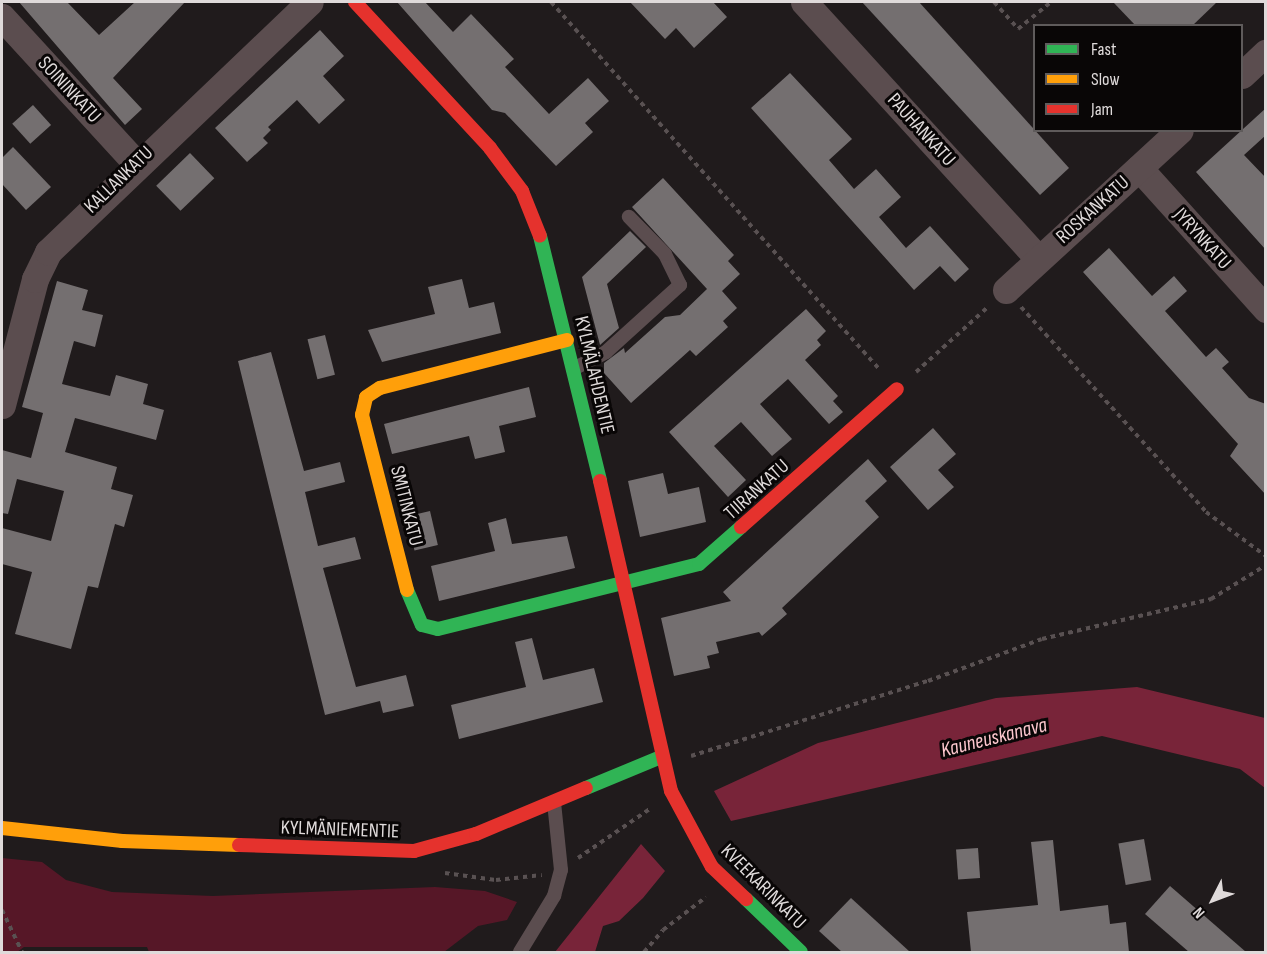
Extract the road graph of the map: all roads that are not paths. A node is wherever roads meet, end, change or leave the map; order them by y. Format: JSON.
{"nodes":[{"id":1,"x":310,"y":2,"type":"edge"},
{"id":2,"x":355,"y":2,"type":"edge"},
{"id":3,"x":808,"y":3,"type":"edge"},
{"id":4,"x":2,"y":17,"type":"edge"},
{"id":5,"x":1266,"y":53,"type":"edge"},
{"id":6,"x":1243,"y":74,"type":"edge"},
{"id":7,"x":1178,"y":132,"type":"edge"},
{"id":8,"x":136,"y":163,"type":"junction"},
{"id":9,"x":1139,"y":168,"type":"junction"},
{"id":10,"x":629,"y":217,"type":"dead end"},
{"id":11,"x":1039,"y":259,"type":"junction"},
{"id":12,"x":1006,"y":290,"type":"road end"},
{"id":13,"x":1266,"y":309,"type":"edge"},
{"id":14,"x":567,"y":340,"type":"junction"},
{"id":15,"x":573,"y":369,"type":"junction"},
{"id":16,"x":897,"y":389,"type":"road end"},
{"id":17,"x":2,"y":405,"type":"edge"},
{"id":18,"x":622,"y":583,"type":"junction"},
{"id":19,"x":663,"y":764,"type":"junction"},
{"id":20,"x":554,"y":802,"type":"junction"},
{"id":21,"x":681,"y":816,"type":"joint"},
{"id":22,"x":2,"y":828,"type":"edge"},
{"id":23,"x":520,"y":952,"type":"edge"},
{"id":24,"x":801,"y":952,"type":"edge"}],
"edges":[{"from":1,"to":8,"type":"street","name":"KALLANKATU"},
{"from":2,"to":14,"type":"street","name":"KYLMÄLAHDENTIE"},
{"from":3,"to":11,"type":"street","name":"PAUHANKATU"},
{"from":4,"to":8,"type":"street","name":"SOININKATU"},
{"from":5,"to":6,"type":"street"},
{"from":7,"to":9,"type":"street","name":"ROSKANKATU"},
{"from":8,"to":17,"type":"street","name":"KALLANKATU"},
{"from":9,"to":11,"type":"street","name":"ROSKANKATU"},
{"from":9,"to":13,"type":"street","name":"JYRYNKATU"},
{"from":10,"to":15,"type":"lane"},
{"from":11,"to":12,"type":"street","name":"ROSKANKATU"},
{"from":14,"to":15,"type":"street","name":"KYLMÄLAHDENTIE"},
{"from":14,"to":18,"type":"street","name":"SMITINKATU"},
{"from":15,"to":18,"type":"street","name":"KYLMÄLAHDENTIE"},
{"from":16,"to":18,"type":"street","name":"TIIRANKATU"},
{"from":18,"to":19,"type":"street","name":"KYLMÄLAHDENTIE"},
{"from":19,"to":20,"type":"street","name":"KYLMÄNIEMENTIE"},
{"from":19,"to":21,"type":"street","name":"KYLMÄLAHDENTIE"},
{"from":20,"to":22,"type":"street","name":"KYLMÄNIEMENTIE"},
{"from":20,"to":23,"type":"lane"},
{"from":21,"to":24,"type":"street","name":"KVEEKARINKATU"}]}
